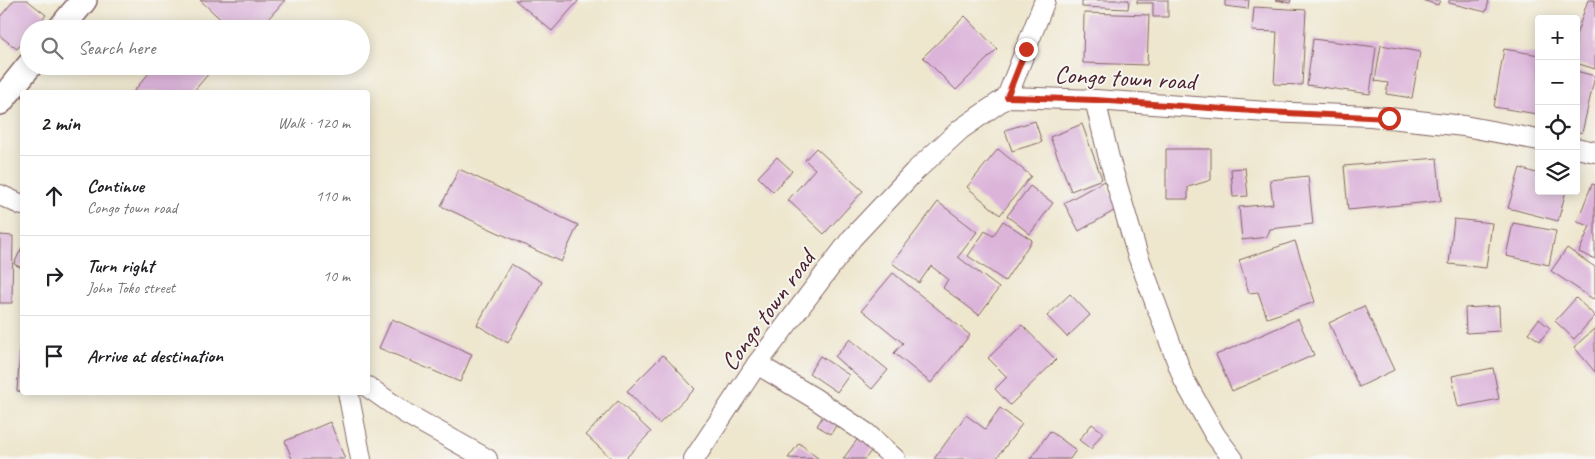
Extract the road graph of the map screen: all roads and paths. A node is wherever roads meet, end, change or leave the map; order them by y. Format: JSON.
{"nodes":[{"id":1,"x":84,"y":0,"type":"edge"},
{"id":2,"x":1045,"y":0,"type":"edge"},
{"id":3,"x":67,"y":20,"type":"edge"},
{"id":4,"x":22,"y":75,"type":"edge"},
{"id":5,"x":1007,"y":97,"type":"junction"},
{"id":6,"x":1095,"y":100,"type":"junction"},
{"id":7,"x":0,"y":102,"type":"edge"},
{"id":8,"x":1535,"y":139,"type":"edge"},
{"id":9,"x":1580,"y":149,"type":"edge"},
{"id":10,"x":1595,"y":152,"type":"edge"},
{"id":11,"x":0,"y":195,"type":"edge"},
{"id":12,"x":20,"y":204,"type":"edge"},
{"id":13,"x":757,"y":364,"type":"junction"},
{"id":14,"x":370,"y":388,"type":"edge"},
{"id":15,"x":349,"y":395,"type":"edge"},
{"id":16,"x":361,"y":459,"type":"edge"},
{"id":17,"x":486,"y":459,"type":"edge"},
{"id":18,"x":694,"y":459,"type":"edge"},
{"id":19,"x":895,"y":459,"type":"edge"},
{"id":20,"x":1233,"y":459,"type":"edge"}],
"edges":[{"from":1,"to":3,"type":"street"},
{"from":2,"to":5,"type":"street"},
{"from":4,"to":7,"type":"street"},
{"from":5,"to":6,"type":"street","name":"Congo town road"},
{"from":5,"to":13,"type":"street","name":"Congo town road"},
{"from":6,"to":8,"type":"street","name":"Congo town road"},
{"from":6,"to":20,"type":"street"},
{"from":9,"to":10,"type":"street"},
{"from":11,"to":12,"type":"street"},
{"from":13,"to":18,"type":"street","name":"Congo town road"},
{"from":13,"to":19,"type":"street"},
{"from":14,"to":17,"type":"street"},
{"from":15,"to":16,"type":"street"}]}
